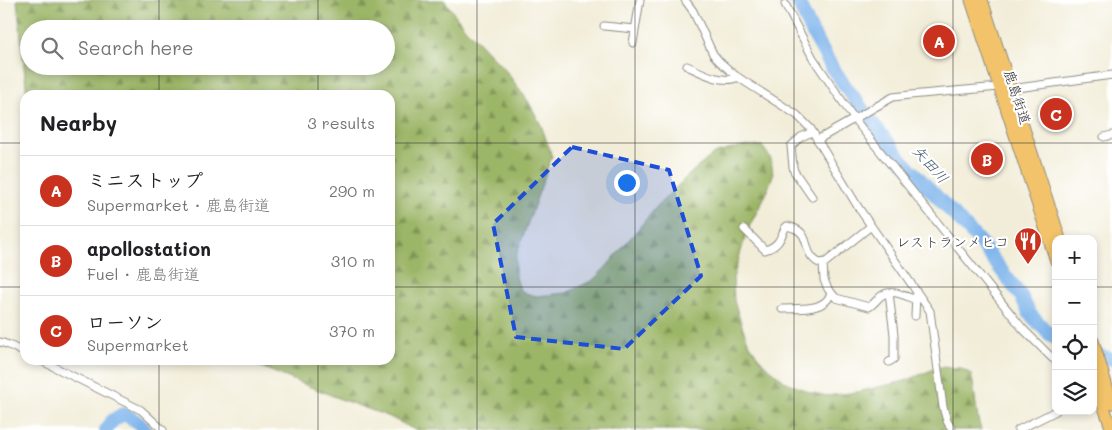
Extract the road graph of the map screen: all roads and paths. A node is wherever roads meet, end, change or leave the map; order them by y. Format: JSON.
{"nodes":[{"id":1,"x":640,"y":0,"type":"edge"},
{"id":2,"x":685,"y":0,"type":"edge"},
{"id":3,"x":971,"y":0,"type":"edge"},
{"id":4,"x":982,"y":0,"type":"edge"},
{"id":5,"x":785,"y":4,"type":"dead end"},
{"id":6,"x":604,"y":26,"type":"dead end"},
{"id":7,"x":636,"y":29,"type":"junction"},
{"id":8,"x":633,"y":42,"type":"dead end"},
{"id":9,"x":687,"y":66,"type":"dead end"},
{"id":10,"x":1112,"y":75,"type":"edge"},
{"id":11,"x":738,"y":78,"type":"junction"},
{"id":12,"x":1005,"y":88,"type":"junction"},
{"id":13,"x":855,"y":120,"type":"junction"},
{"id":14,"x":812,"y":132,"type":"junction"},
{"id":15,"x":1112,"y":135,"type":"edge"},
{"id":16,"x":1104,"y":137,"type":"dead end"},
{"id":17,"x":818,"y":140,"type":"junction"},
{"id":18,"x":812,"y":197,"type":"dead end"},
{"id":19,"x":871,"y":226,"type":"junction"},
{"id":20,"x":744,"y":229,"type":"dead end"},
{"id":21,"x":1059,"y":235,"type":"edge"},
{"id":22,"x":1052,"y":247,"type":"edge"},
{"id":23,"x":823,"y":263,"type":"junction"},
{"id":24,"x":916,"y":291,"type":"junction"},
{"id":25,"x":831,"y":292,"type":"junction"},
{"id":26,"x":889,"y":293,"type":"junction"},
{"id":27,"x":916,"y":300,"type":"junction"},
{"id":28,"x":782,"y":308,"type":"dead end"},
{"id":29,"x":915,"y":316,"type":"dead end"},
{"id":30,"x":0,"y":342,"type":"edge"},
{"id":31,"x":20,"y":350,"type":"edge"},
{"id":32,"x":1052,"y":357,"type":"edge"},
{"id":33,"x":888,"y":362,"type":"dead end"},
{"id":34,"x":50,"y":365,"type":"edge"},
{"id":35,"x":1097,"y":383,"type":"edge"},
{"id":36,"x":1097,"y":385,"type":"edge"},
{"id":37,"x":1112,"y":403,"type":"edge"},
{"id":38,"x":1052,"y":413,"type":"edge"},
{"id":39,"x":163,"y":430,"type":"edge"},
{"id":40,"x":952,"y":430,"type":"edge"},
{"id":41,"x":1018,"y":430,"type":"edge"},
{"id":42,"x":1112,"y":430,"type":"edge"}],
"edges":[{"from":1,"to":7,"type":"street"},
{"from":2,"to":11,"type":"street"},
{"from":3,"to":12,"type":"main road","name":"鹿島街道"},
{"from":4,"to":12,"type":"main road"},
{"from":5,"to":13,"type":"street"},
{"from":6,"to":7,"type":"street"},
{"from":7,"to":8,"type":"street"},
{"from":9,"to":11,"type":"street"},
{"from":10,"to":12,"type":"street"},
{"from":11,"to":14,"type":"street"},
{"from":12,"to":13,"type":"street"},
{"from":12,"to":21,"type":"main road"},
{"from":12,"to":22,"type":"main road","name":"鹿島街道"},
{"from":13,"to":17,"type":"street"},
{"from":13,"to":32,"type":"street"},
{"from":14,"to":17,"type":"street"},
{"from":14,"to":18,"type":"street"},
{"from":15,"to":16,"type":"street"},
{"from":17,"to":19,"type":"street"},
{"from":19,"to":23,"type":"street"},
{"from":19,"to":24,"type":"street"},
{"from":20,"to":23,"type":"street"},
{"from":23,"to":25,"type":"street"},
{"from":24,"to":27,"type":"street"},
{"from":24,"to":40,"type":"street"},
{"from":25,"to":26,"type":"street"},
{"from":25,"to":28,"type":"street"},
{"from":26,"to":27,"type":"street"},
{"from":26,"to":33,"type":"street"},
{"from":27,"to":29,"type":"street"},
{"from":30,"to":31,"type":"street"},
{"from":34,"to":39,"type":"street"},
{"from":35,"to":37,"type":"main road"},
{"from":36,"to":42,"type":"main road"},
{"from":38,"to":41,"type":"street"}]}
